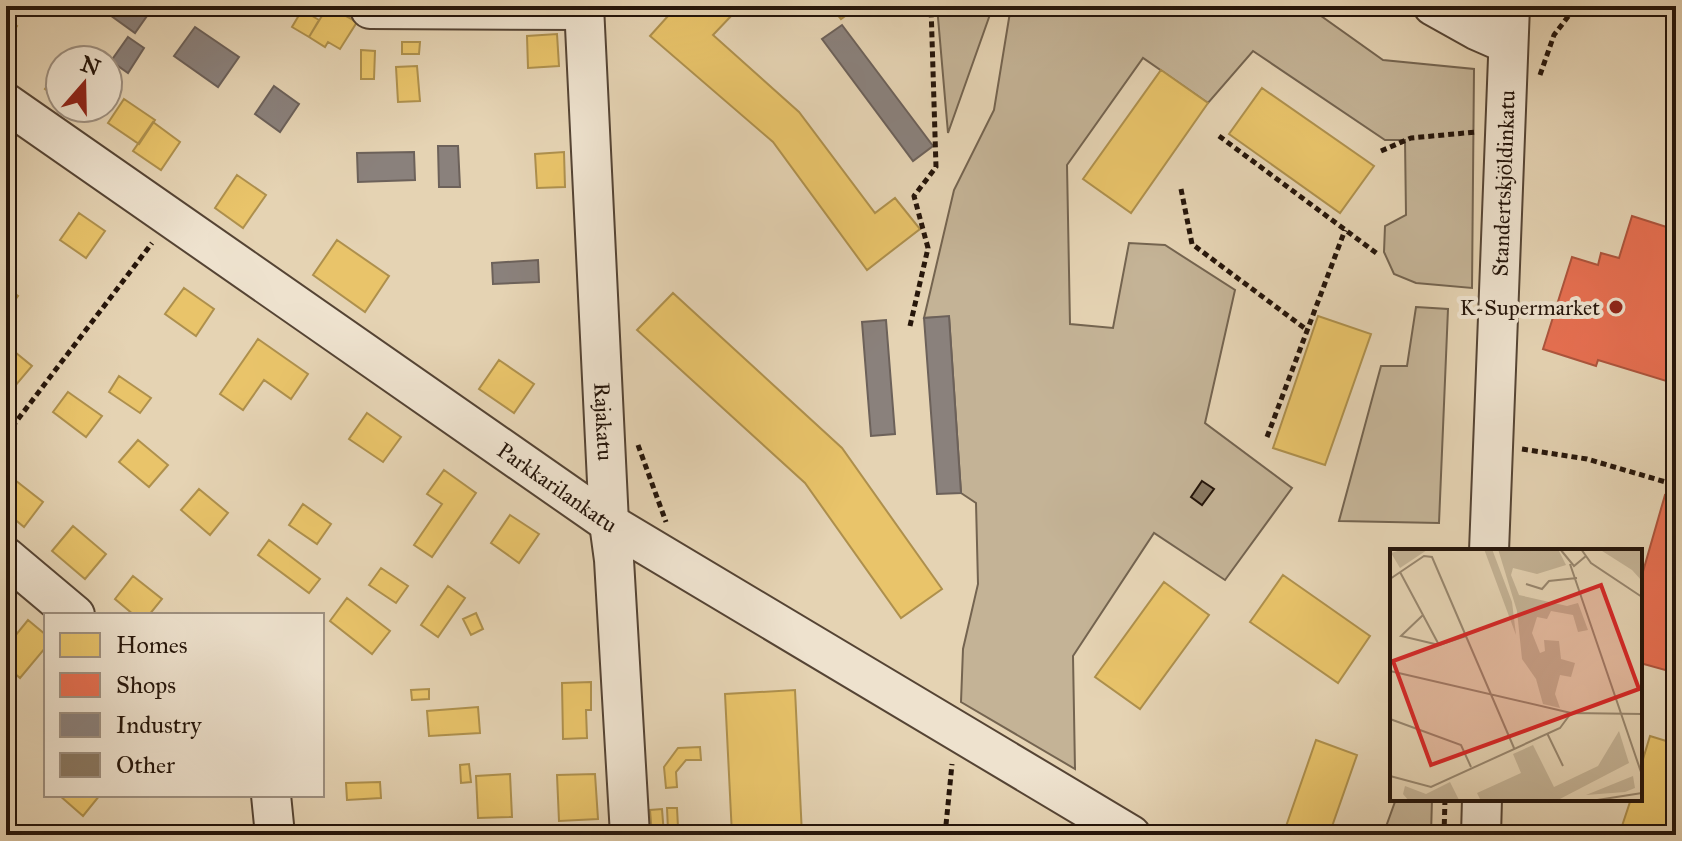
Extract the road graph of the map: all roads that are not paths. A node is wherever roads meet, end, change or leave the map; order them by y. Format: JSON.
{"nodes":[{"id":1,"x":1433,"y":6,"type":"edge"},
{"id":2,"x":1510,"y":6,"type":"edge"},
{"id":3,"x":369,"y":7,"type":"edge"},
{"id":4,"x":584,"y":8,"type":"edge"},
{"id":5,"x":1508,"y":44,"type":"junction"},
{"id":6,"x":6,"y":103,"type":"edge"},
{"id":7,"x":609,"y":523,"type":"junction"},
{"id":8,"x":1489,"y":549,"type":"edge"},
{"id":9,"x":6,"y":557,"type":"edge"},
{"id":10,"x":73,"y":613,"type":"edge"},
{"id":11,"x":271,"y":797,"type":"edge"},
{"id":12,"x":1482,"y":801,"type":"edge"},
{"id":13,"x":275,"y":835,"type":"edge"},
{"id":14,"x":630,"y":835,"type":"edge"},
{"id":15,"x":1131,"y":835,"type":"edge"},
{"id":16,"x":1481,"y":835,"type":"edge"}],
"edges":[{"from":1,"to":5,"type":"street"},
{"from":2,"to":5,"type":"street","name":"Standertskjöldinkatu"},
{"from":3,"to":4,"type":"street"},
{"from":4,"to":7,"type":"street","name":"Rajakatu"},
{"from":5,"to":8,"type":"street","name":"Standertskjöldinkatu"},
{"from":6,"to":7,"type":"street","name":"Parkkarilankatu"},
{"from":7,"to":14,"type":"street","name":"Rajakatu"},
{"from":7,"to":15,"type":"street","name":"Parkkarilankatu"},
{"from":9,"to":10,"type":"street"},
{"from":11,"to":13,"type":"street"},
{"from":12,"to":16,"type":"street"}]}
